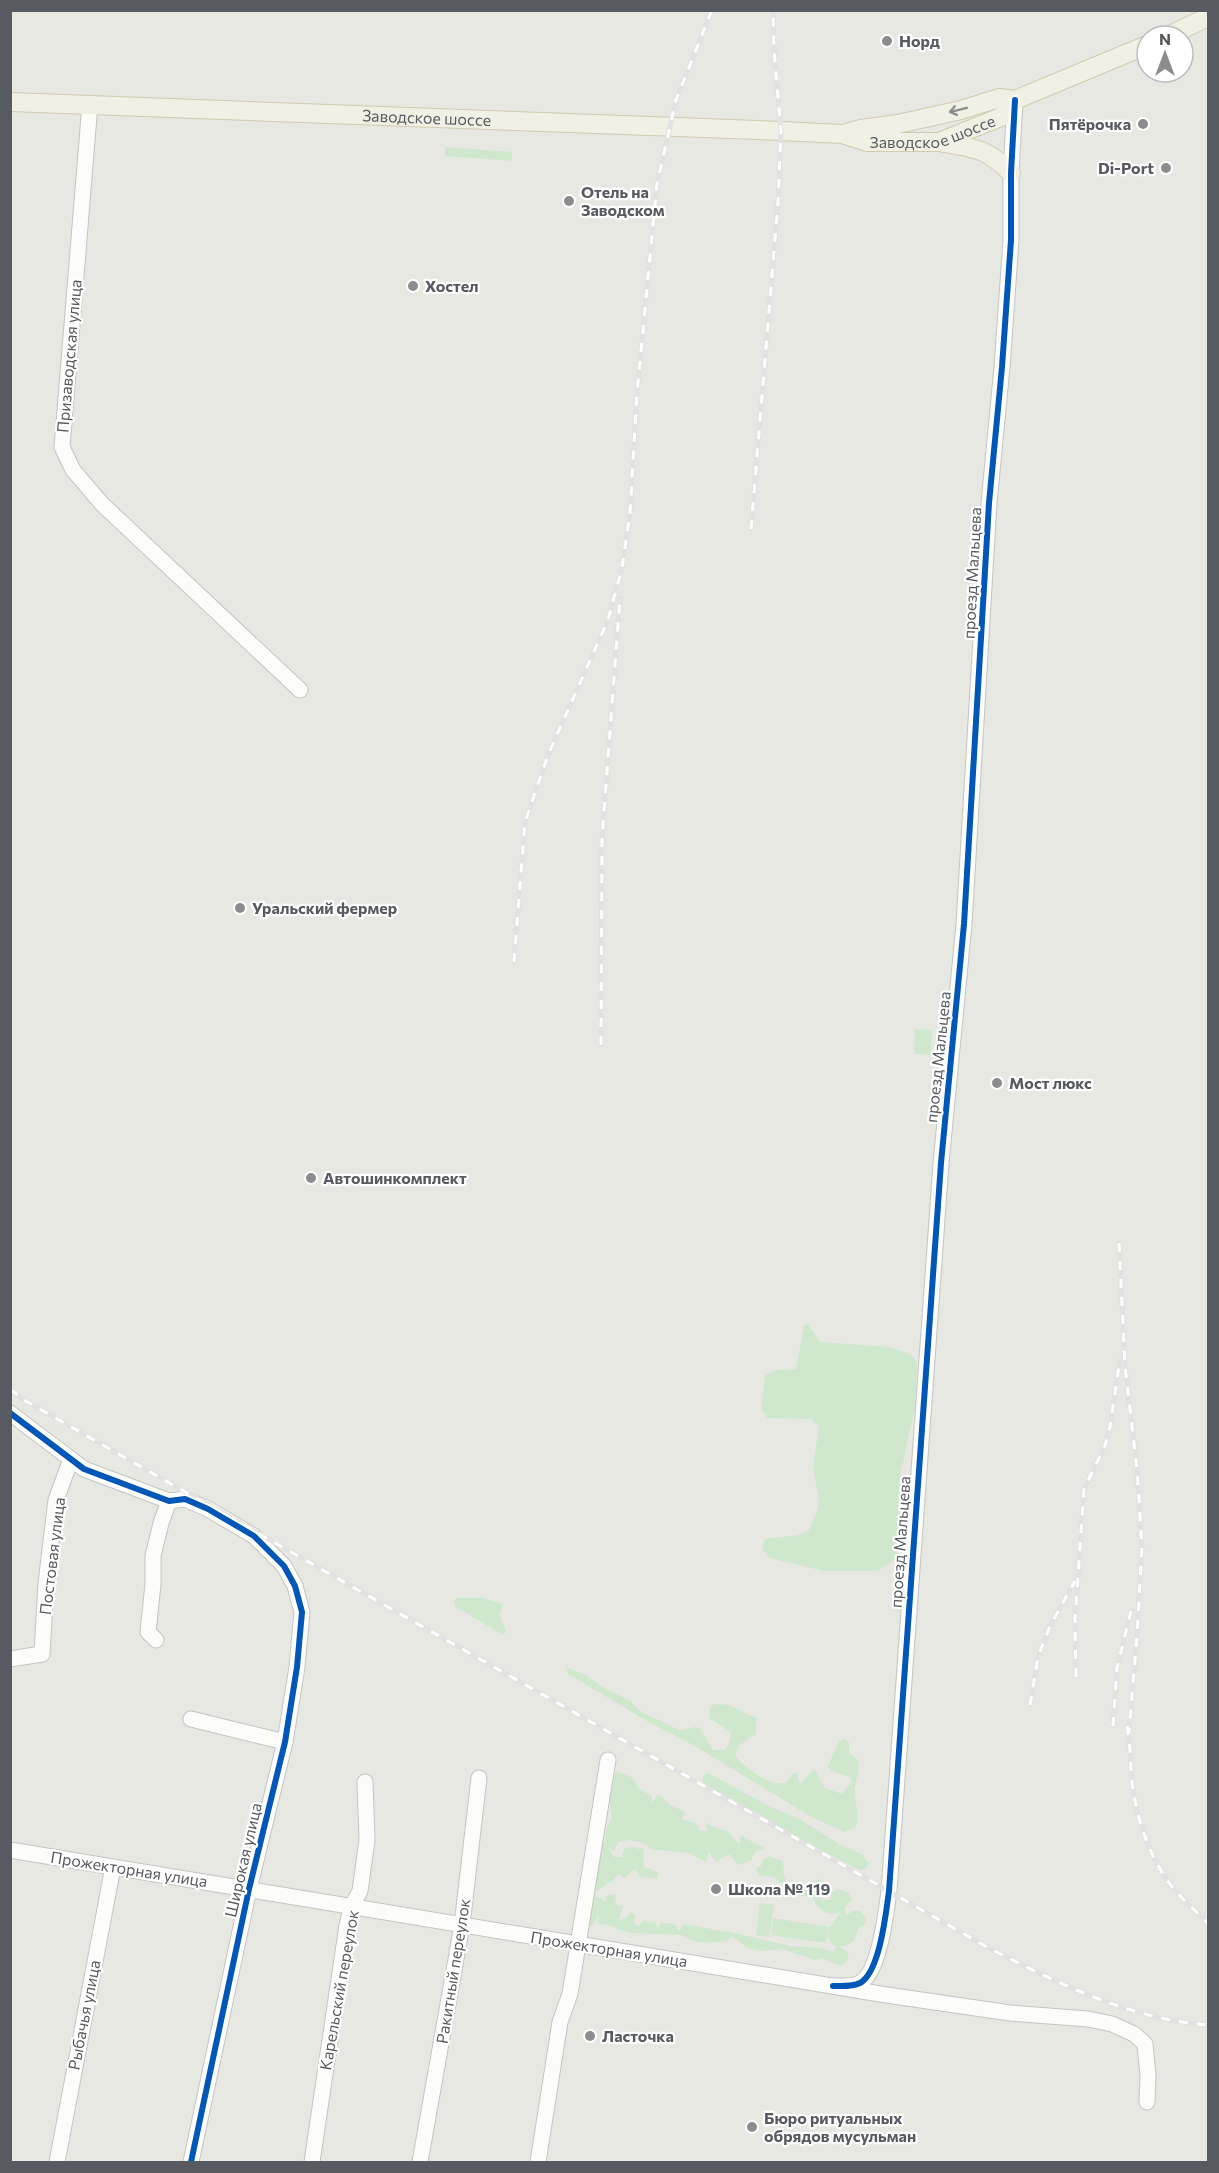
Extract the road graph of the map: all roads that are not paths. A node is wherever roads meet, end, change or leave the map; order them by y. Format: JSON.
{"nodes":[{"id":1,"x":1209,"y":17,"type":"edge"},
{"id":2,"x":1194,"y":24,"type":"edge"},
{"id":3,"x":1135,"y":50,"type":"edge"},
{"id":4,"x":1014,"y":100,"type":"junction"},
{"id":5,"x":10,"y":102,"type":"edge"},
{"id":6,"x":90,"y":105,"type":"junction"},
{"id":7,"x":842,"y":134,"type":"junction"},
{"id":8,"x":939,"y":142,"type":"junction"},
{"id":9,"x":1011,"y":173,"type":"junction"},
{"id":10,"x":300,"y":690,"type":"dead end"},
{"id":11,"x":10,"y":1413,"type":"edge"},
{"id":12,"x":71,"y":1459,"type":"junction"},
{"id":13,"x":169,"y":1501,"type":"junction"},
{"id":14,"x":156,"y":1640,"type":"dead end"},
{"id":15,"x":10,"y":1659,"type":"edge"},
{"id":16,"x":191,"y":1719,"type":"dead end"},
{"id":17,"x":285,"y":1742,"type":"junction"},
{"id":18,"x":608,"y":1760,"type":"dead end"},
{"id":19,"x":479,"y":1778,"type":"dead end"},
{"id":20,"x":365,"y":1782,"type":"dead end"},
{"id":21,"x":10,"y":1850,"type":"edge"},
{"id":22,"x":113,"y":1867,"type":"junction"},
{"id":23,"x":249,"y":1889,"type":"junction"},
{"id":24,"x":352,"y":1906,"type":"junction"},
{"id":25,"x":462,"y":1925,"type":"junction"},
{"id":26,"x":578,"y":1944,"type":"junction"},
{"id":27,"x":833,"y":1986,"type":"junction"},
{"id":28,"x":1147,"y":2102,"type":"dead end"},
{"id":29,"x":57,"y":2163,"type":"edge"},
{"id":30,"x":191,"y":2163,"type":"edge"},
{"id":31,"x":312,"y":2163,"type":"edge"},
{"id":32,"x":420,"y":2163,"type":"edge"},
{"id":33,"x":538,"y":2163,"type":"edge"}],
"edges":[{"from":1,"to":2,"type":"main road"},
{"from":3,"to":4,"type":"main road","name":"Заводское шоссе"},
{"from":4,"to":7,"type":"main road","name":"Заводское шоссе","one_way":true},
{"from":4,"to":8,"type":"main road","name":"Заводское шоссе"},
{"from":4,"to":9,"type":"street","name":"проезд Мальцева"},
{"from":5,"to":6,"type":"main road","name":"Заводское шоссе"},
{"from":6,"to":7,"type":"main road","name":"Заводское шоссе"},
{"from":6,"to":10,"type":"street","name":"Призаводская улица"},
{"from":7,"to":8,"type":"main road","name":"Заводское шоссе"},
{"from":8,"to":9,"type":"main road"},
{"from":9,"to":27,"type":"street","name":"проезд Мальцева"},
{"from":11,"to":12,"type":"street","name":"Широкая улица"},
{"from":12,"to":13,"type":"street","name":"Широкая улица"},
{"from":12,"to":15,"type":"street","name":"Постовая улица"},
{"from":13,"to":14,"type":"street"},
{"from":13,"to":17,"type":"street","name":"Широкая улица"},
{"from":16,"to":17,"type":"street"},
{"from":17,"to":23,"type":"street","name":"Широкая улица"},
{"from":18,"to":26,"type":"street"},
{"from":19,"to":25,"type":"street","name":"Ракитный переулок"},
{"from":20,"to":24,"type":"street","name":"Карельский переулок"},
{"from":21,"to":22,"type":"street","name":"Прожекторная улица"},
{"from":22,"to":23,"type":"street","name":"Прожекторная улица"},
{"from":22,"to":29,"type":"street","name":"Рыбачья улица"},
{"from":23,"to":24,"type":"street","name":"Прожекторная улица"},
{"from":23,"to":30,"type":"street","name":"Широкая улица"},
{"from":24,"to":25,"type":"street","name":"Прожекторная улица"},
{"from":24,"to":31,"type":"street","name":"Карельский переулок"},
{"from":25,"to":26,"type":"street","name":"Прожекторная улица"},
{"from":25,"to":32,"type":"street","name":"Ракитный переулок"},
{"from":26,"to":27,"type":"street","name":"Прожекторная улица"},
{"from":26,"to":33,"type":"street"},
{"from":27,"to":28,"type":"street","name":"Прожекторная улица"}]}
